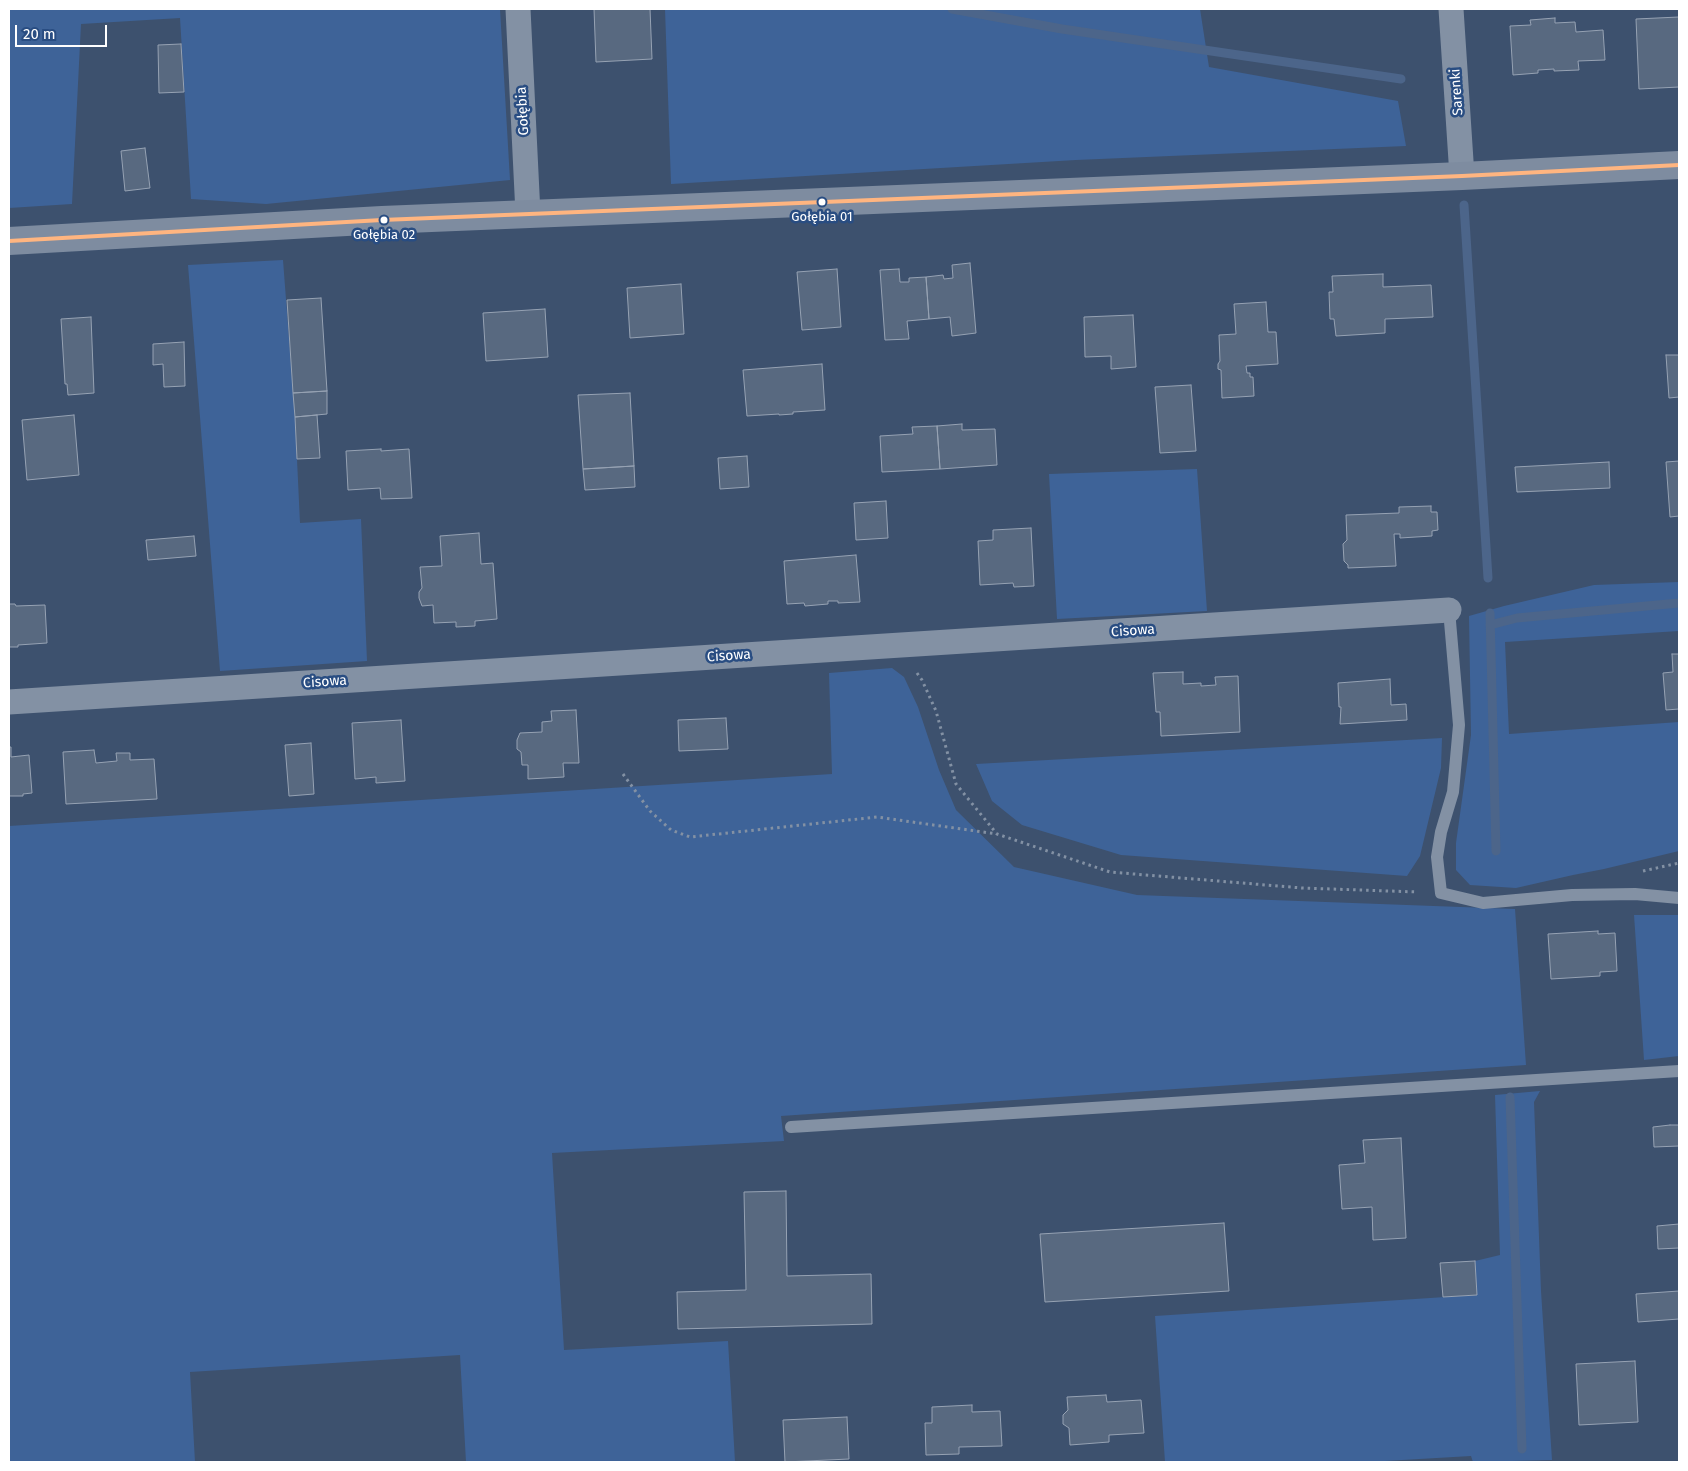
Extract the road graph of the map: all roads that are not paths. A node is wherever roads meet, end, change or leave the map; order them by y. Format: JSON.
{"nodes":[{"id":1,"x":518,"y":9,"type":"edge"},
{"id":2,"x":1452,"y":9,"type":"edge"},
{"id":3,"x":1679,"y":165,"type":"edge"},
{"id":4,"x":1462,"y":176,"type":"junction"},
{"id":5,"x":528,"y":214,"type":"junction"},
{"id":6,"x":9,"y":241,"type":"edge"},
{"id":7,"x":1449,"y":610,"type":"joint"},
{"id":8,"x":9,"y":702,"type":"edge"},
{"id":9,"x":1679,"y":898,"type":"edge"},
{"id":10,"x":1679,"y":1071,"type":"edge"},
{"id":11,"x":791,"y":1127,"type":"dead end"}],
"edges":[{"from":1,"to":5,"type":"street","name":"Gołębia"},
{"from":2,"to":4,"type":"street","name":"Sarenki"},
{"from":3,"to":4,"type":"street"},
{"from":4,"to":5,"type":"street"},
{"from":5,"to":6,"type":"street"},
{"from":7,"to":8,"type":"street","name":"Cisowa"},
{"from":7,"to":9,"type":"lane"},
{"from":10,"to":11,"type":"lane"}]}
